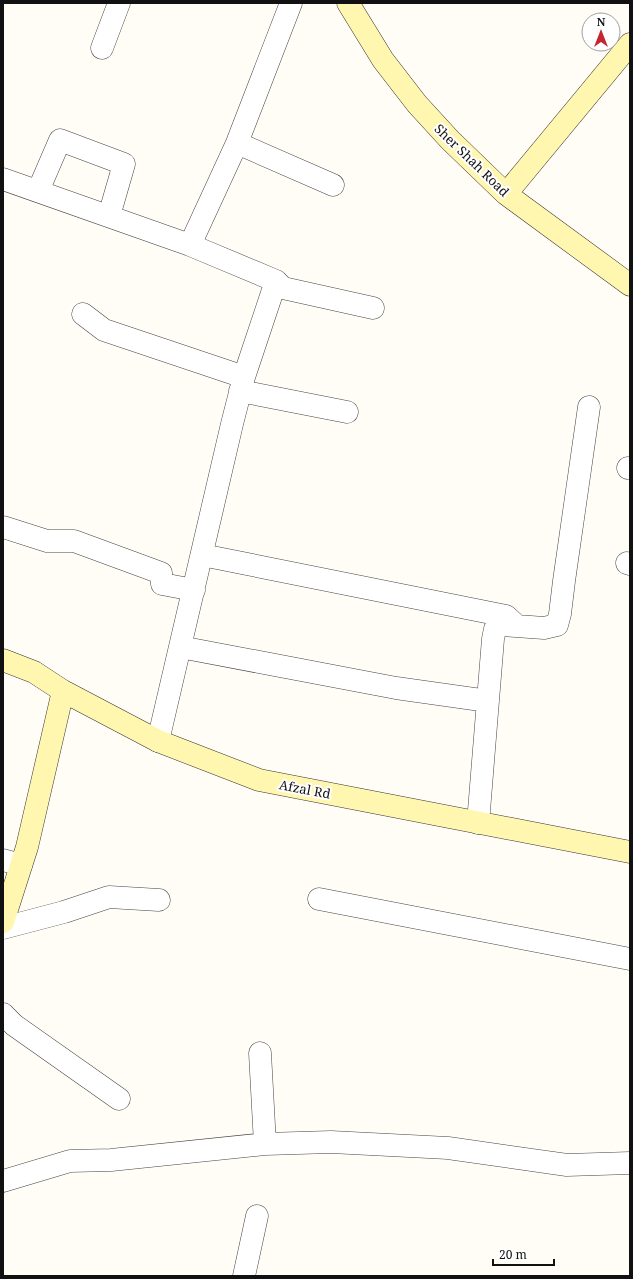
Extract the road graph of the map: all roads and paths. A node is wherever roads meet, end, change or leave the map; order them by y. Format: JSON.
{"nodes":[{"id":1,"x":119,"y":3,"type":"edge"},
{"id":2,"x":291,"y":3,"type":"edge"},
{"id":3,"x":348,"y":3,"type":"edge"},
{"id":4,"x":630,"y":44,"type":"edge"},
{"id":5,"x":102,"y":48,"type":"dead end"},
{"id":6,"x":237,"y":143,"type":"junction"},
{"id":7,"x":3,"y":179,"type":"edge"},
{"id":8,"x":333,"y":185,"type":"dead end"},
{"id":9,"x":38,"y":191,"type":"junction"},
{"id":10,"x":506,"y":194,"type":"junction"},
{"id":11,"x":109,"y":216,"type":"junction"},
{"id":12,"x":190,"y":245,"type":"junction"},
{"id":13,"x":276,"y":281,"type":"junction"},
{"id":14,"x":630,"y":285,"type":"edge"},
{"id":15,"x":373,"y":308,"type":"dead end"},
{"id":16,"x":83,"y":314,"type":"dead end"},
{"id":17,"x":242,"y":384,"type":"junction"},
{"id":18,"x":589,"y":407,"type":"dead end"},
{"id":19,"x":347,"y":412,"type":"dead end"},
{"id":20,"x":3,"y":527,"type":"edge"},
{"id":21,"x":202,"y":555,"type":"junction"},
{"id":22,"x":194,"y":590,"type":"junction"},
{"id":23,"x":517,"y":626,"type":"junction"},
{"id":24,"x":180,"y":647,"type":"junction"},
{"id":25,"x":3,"y":660,"type":"edge"},
{"id":26,"x":63,"y":691,"type":"junction"},
{"id":27,"x":488,"y":701,"type":"junction"},
{"id":28,"x":158,"y":741,"type":"junction"},
{"id":29,"x":478,"y":823,"type":"junction"},
{"id":30,"x":630,"y":852,"type":"edge"},
{"id":31,"x":12,"y":862,"type":"edge"},
{"id":32,"x":319,"y":899,"type":"dead end"},
{"id":33,"x":159,"y":900,"type":"dead end"},
{"id":34,"x":5,"y":908,"type":"edge"},
{"id":35,"x":3,"y":928,"type":"edge"},
{"id":36,"x":630,"y":959,"type":"edge"},
{"id":37,"x":3,"y":1014,"type":"edge"},
{"id":38,"x":260,"y":1053,"type":"dead end"},
{"id":39,"x":119,"y":1100,"type":"dead end"},
{"id":40,"x":265,"y":1144,"type":"junction"},
{"id":41,"x":630,"y":1163,"type":"edge"},
{"id":42,"x":3,"y":1181,"type":"edge"},
{"id":43,"x":257,"y":1216,"type":"dead end"},
{"id":44,"x":244,"y":1276,"type":"edge"}],
"edges":[{"from":1,"to":5,"type":"street"},
{"from":2,"to":6,"type":"street"},
{"from":3,"to":10,"type":"street","name":"Sher Shah Road"},
{"from":4,"to":10,"type":"street"},
{"from":6,"to":8,"type":"street"},
{"from":6,"to":12,"type":"street"},
{"from":7,"to":9,"type":"street"},
{"from":9,"to":11,"type":"street"},
{"from":9,"to":11,"type":"street"},
{"from":10,"to":14,"type":"street","name":"Sher Shah Road"},
{"from":11,"to":12,"type":"street"},
{"from":12,"to":13,"type":"street"},
{"from":13,"to":15,"type":"street"},
{"from":13,"to":17,"type":"street"},
{"from":16,"to":17,"type":"street"},
{"from":17,"to":19,"type":"street"},
{"from":17,"to":21,"type":"street"},
{"from":18,"to":23,"type":"street"},
{"from":20,"to":22,"type":"street"},
{"from":21,"to":22,"type":"street"},
{"from":21,"to":23,"type":"street"},
{"from":22,"to":24,"type":"street"},
{"from":23,"to":27,"type":"street"},
{"from":24,"to":27,"type":"street"},
{"from":24,"to":28,"type":"street"},
{"from":25,"to":26,"type":"street","name":"Afzal Rd"},
{"from":26,"to":28,"type":"street","name":"Afzal Rd"},
{"from":26,"to":31,"type":"street"},
{"from":27,"to":29,"type":"street"},
{"from":28,"to":29,"type":"street","name":"Afzal Rd"},
{"from":29,"to":30,"type":"street","name":"Afzal Rd"},
{"from":31,"to":34,"type":"street"},
{"from":32,"to":36,"type":"street"},
{"from":33,"to":35,"type":"street"},
{"from":37,"to":39,"type":"street"},
{"from":38,"to":40,"type":"street"},
{"from":40,"to":41,"type":"street"},
{"from":40,"to":42,"type":"street"},
{"from":43,"to":44,"type":"street"}]}
